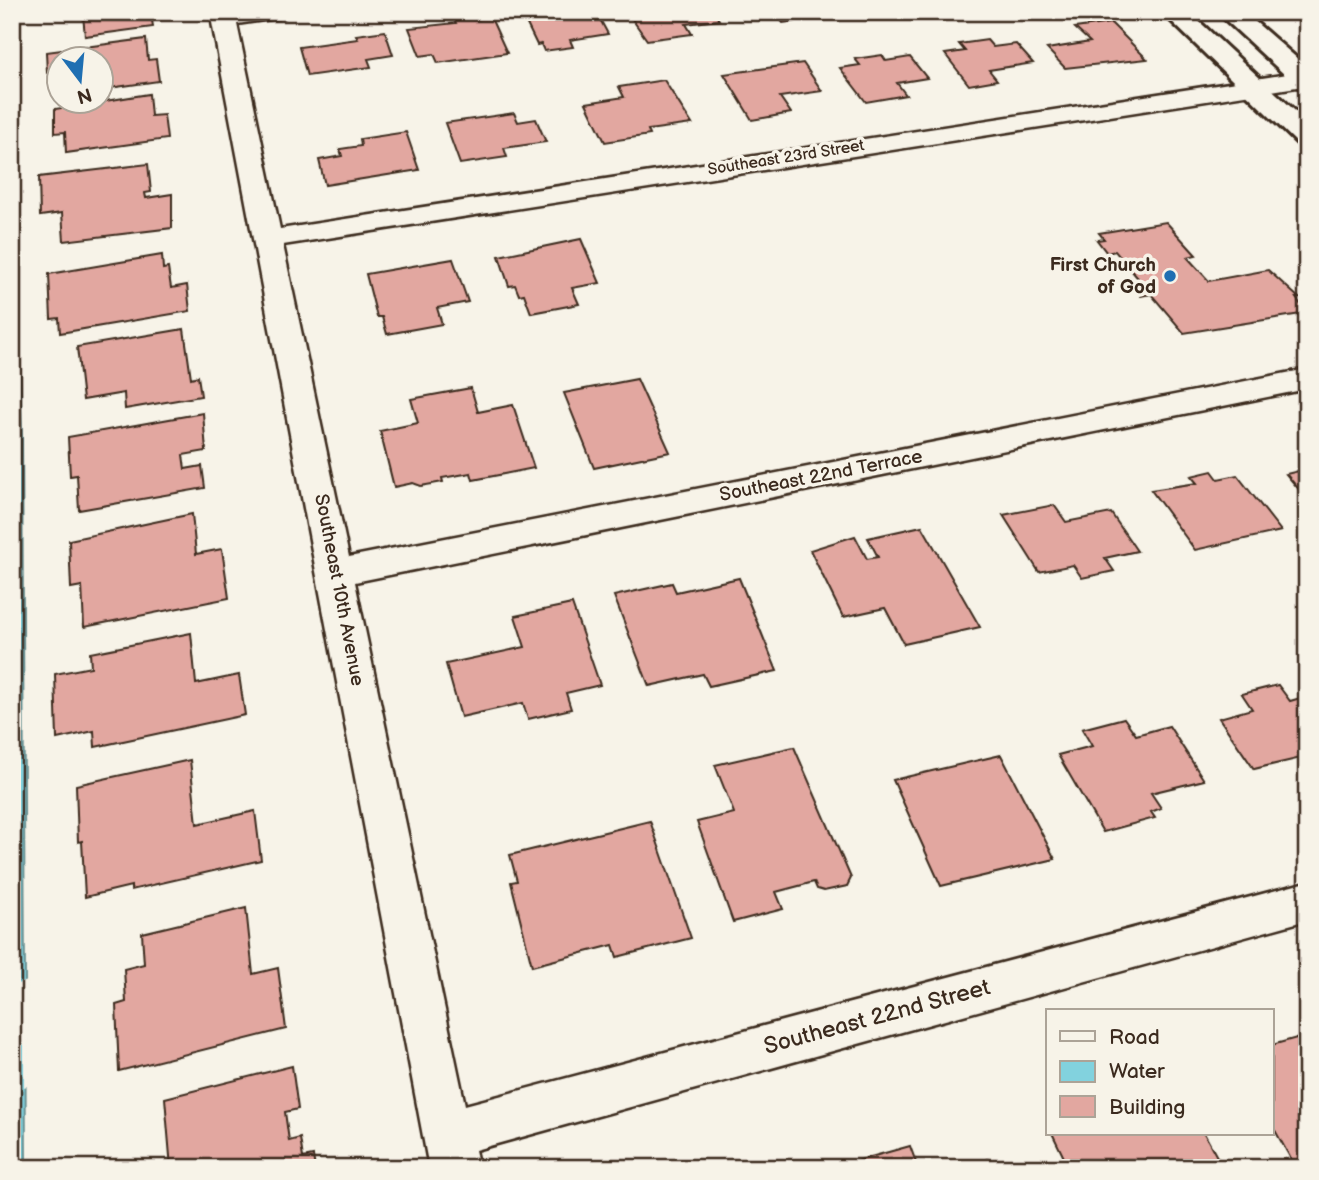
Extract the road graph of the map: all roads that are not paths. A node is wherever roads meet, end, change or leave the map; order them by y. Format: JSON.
{"nodes":[{"id":1,"x":275,"y":12,"type":"edge"},
{"id":2,"x":1174,"y":12,"type":"edge"},
{"id":3,"x":1229,"y":12,"type":"edge"},
{"id":4,"x":222,"y":16,"type":"edge"},
{"id":5,"x":1305,"y":80,"type":"edge"},
{"id":6,"x":1252,"y":86,"type":"junction"},
{"id":7,"x":1307,"y":137,"type":"edge"},
{"id":8,"x":269,"y":239,"type":"junction"},
{"id":9,"x":1307,"y":379,"type":"edge"},
{"id":10,"x":336,"y":573,"type":"junction"},
{"id":11,"x":1307,"y":901,"type":"edge"},
{"id":12,"x":451,"y":1151,"type":"edge"}],
"edges":[{"from":1,"to":4,"type":"street"},
{"from":2,"to":6,"type":"main road"},
{"from":3,"to":5,"type":"main road"},
{"from":4,"to":8,"type":"street","name":"Southeast 10th Avenue"},
{"from":5,"to":6,"type":"street","name":"Southeast 23rd Street"},
{"from":6,"to":7,"type":"main road"},
{"from":6,"to":8,"type":"street","name":"Southeast 23rd Street"},
{"from":8,"to":10,"type":"street","name":"Southeast 10th Avenue"},
{"from":9,"to":10,"type":"street","name":"Southeast 22nd Terrace"},
{"from":10,"to":12,"type":"street","name":"Southeast 10th Avenue"},
{"from":11,"to":12,"type":"street","name":"Southeast 22nd Street"}]}
